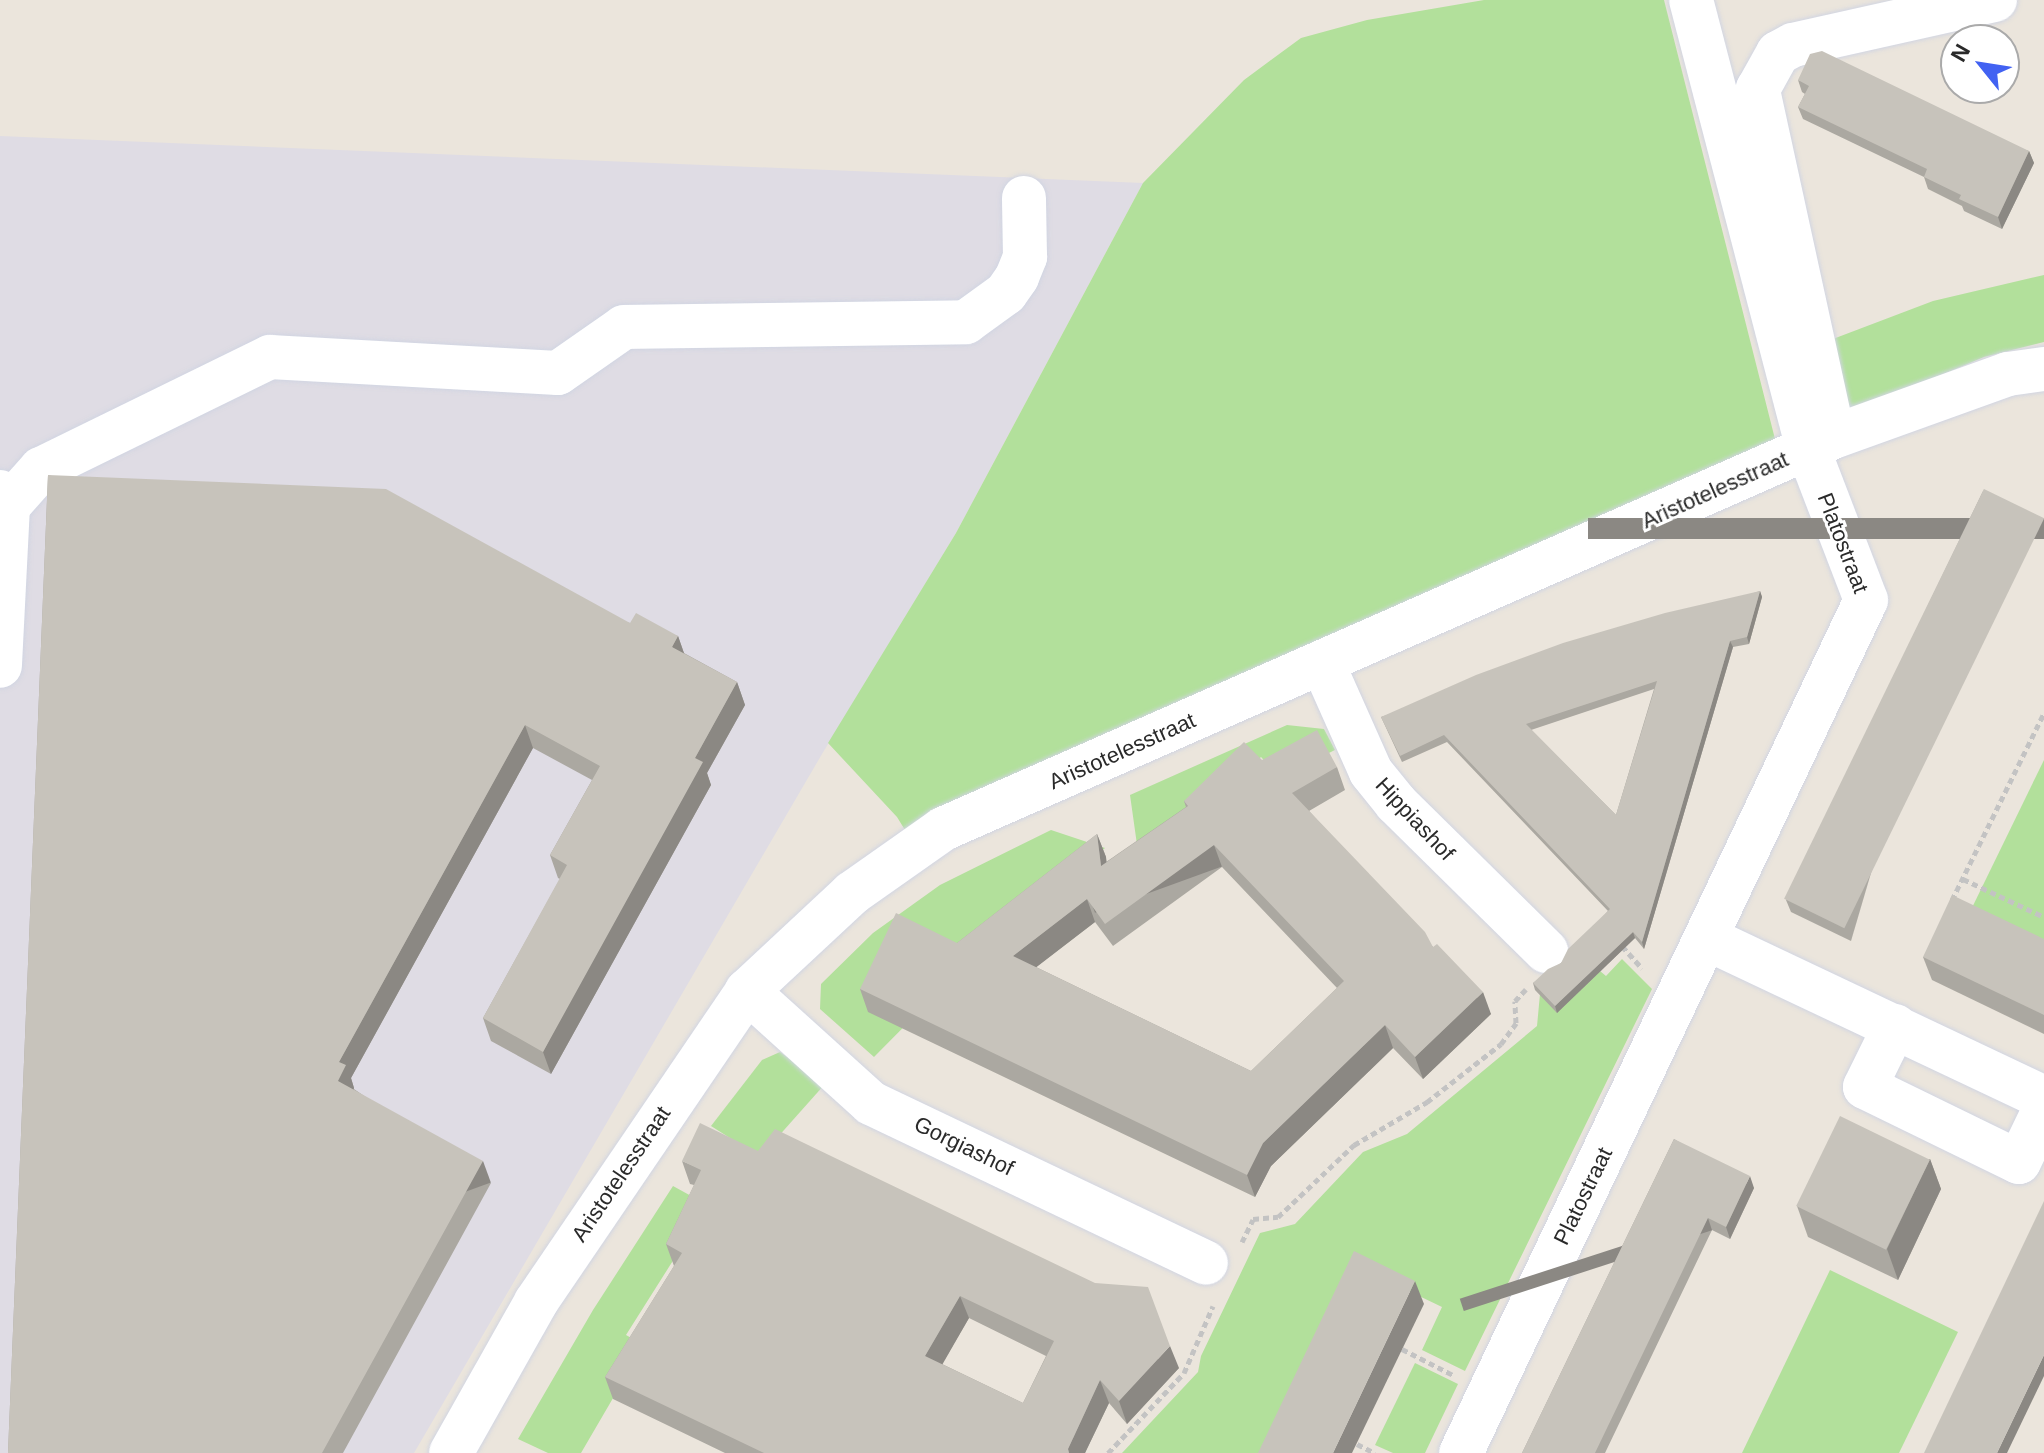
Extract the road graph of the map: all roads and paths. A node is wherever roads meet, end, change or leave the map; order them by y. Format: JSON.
{"nodes":[{"id":1,"x":1691,"y":0,"type":"edge"},
{"id":2,"x":1995,"y":0,"type":"edge"},
{"id":3,"x":1024,"y":198,"type":"dead end"},
{"id":4,"x":2044,"y":369,"type":"edge"},
{"id":5,"x":1821,"y":443,"type":"junction"},
{"id":6,"x":4,"y":499,"type":"edge"},
{"id":7,"x":1322,"y":662,"type":"junction"},
{"id":8,"x":0,"y":666,"type":"edge"},
{"id":9,"x":2044,"y":713,"type":"edge"},
{"id":10,"x":1963,"y":879,"type":"junction"},
{"id":11,"x":1948,"y":908,"type":"edge"},
{"id":12,"x":2044,"y":917,"type":"edge"},
{"id":13,"x":1706,"y":938,"type":"junction"},
{"id":14,"x":1617,"y":941,"type":"edge"},
{"id":15,"x":1540,"y":966,"type":"joint"},
{"id":16,"x":747,"y":991,"type":"junction"},
{"id":17,"x":1676,"y":1003,"type":"junction"},
{"id":18,"x":1895,"y":1026,"type":"junction"},
{"id":19,"x":2044,"y":1098,"type":"edge"},
{"id":20,"x":2044,"y":1110,"type":"edge"},
{"id":21,"x":1220,"y":1270,"type":"junction"},
{"id":22,"x":1402,"y":1349,"type":"edge"},
{"id":23,"x":1489,"y":1393,"type":"junction"},
{"id":24,"x":1357,"y":1444,"type":"edge"},
{"id":25,"x":451,"y":1453,"type":"edge"},
{"id":26,"x":1108,"y":1453,"type":"edge"},
{"id":27,"x":1375,"y":1453,"type":"edge"},
{"id":28,"x":1461,"y":1453,"type":"edge"}],
"edges":[{"from":1,"to":5,"type":"street"},
{"from":2,"to":5,"type":"street"},
{"from":3,"to":6,"type":"street"},
{"from":4,"to":5,"type":"street","name":"Aristotelesstraat"},
{"from":5,"to":7,"type":"street","name":"Aristotelesstraat"},
{"from":5,"to":13,"type":"street","name":"Platostraat"},
{"from":6,"to":8,"type":"street"},
{"from":7,"to":15,"type":"street","name":"Hippiashof"},
{"from":7,"to":16,"type":"street","name":"Aristotelesstraat"},
{"from":9,"to":10,"type":"path"},
{"from":10,"to":11,"type":"path"},
{"from":10,"to":12,"type":"path"},
{"from":13,"to":17,"type":"street","name":"Platostraat"},
{"from":13,"to":18,"type":"street"},
{"from":14,"to":17,"type":"path"},
{"from":15,"to":21,"type":"path"},
{"from":16,"to":21,"type":"street","name":"Gorgiashof"},
{"from":16,"to":25,"type":"street","name":"Aristotelesstraat"},
{"from":17,"to":23,"type":"street","name":"Platostraat"},
{"from":18,"to":19,"type":"street"},
{"from":18,"to":20,"type":"street"},
{"from":21,"to":26,"type":"path"},
{"from":22,"to":23,"type":"path"},
{"from":23,"to":28,"type":"street","name":"Platostraat"},
{"from":24,"to":27,"type":"path"}]}
